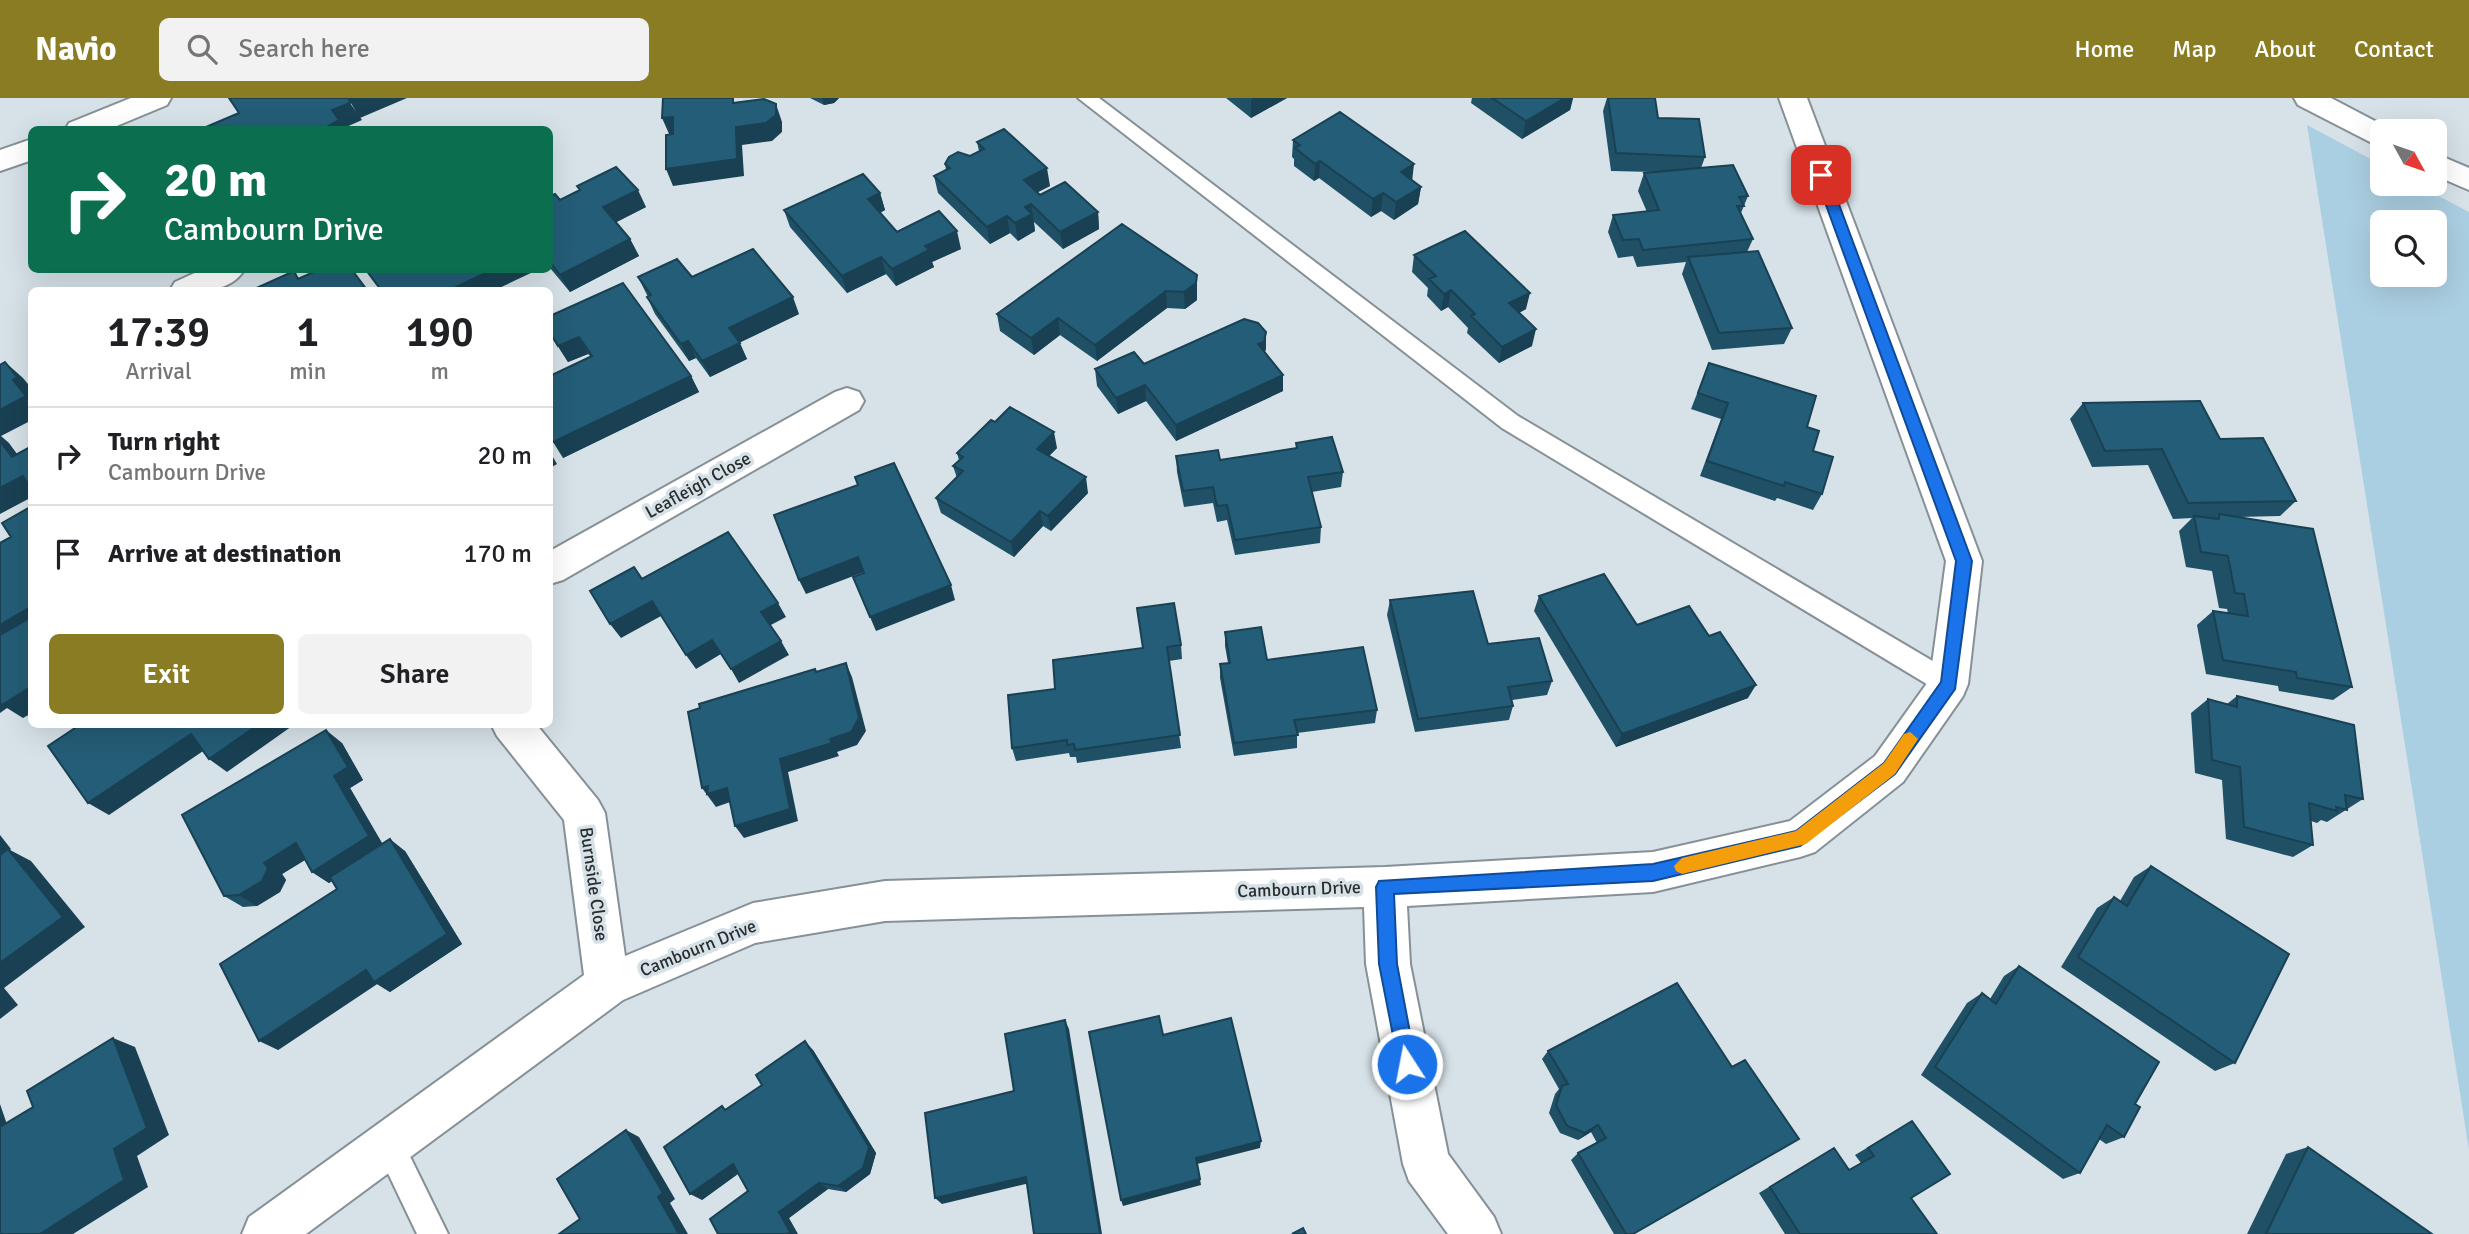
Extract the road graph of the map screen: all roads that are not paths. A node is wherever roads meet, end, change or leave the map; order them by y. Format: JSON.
{"nodes":[{"id":1,"x":157,"y":98,"type":"edge"},
{"id":2,"x":1087,"y":98,"type":"edge"},
{"id":3,"x":1793,"y":98,"type":"edge"},
{"id":4,"x":2308,"y":98,"type":"edge"},
{"id":5,"x":89,"y":126,"type":"edge"},
{"id":6,"x":2370,"y":130,"type":"edge"},
{"id":7,"x":28,"y":151,"type":"edge"},
{"id":8,"x":0,"y":162,"type":"edge"},
{"id":9,"x":2447,"y":169,"type":"edge"},
{"id":10,"x":2469,"y":180,"type":"edge"},
{"id":11,"x":222,"y":273,"type":"edge"},
{"id":12,"x":192,"y":287,"type":"edge"},
{"id":13,"x":847,"y":401,"type":"dead end"},
{"id":14,"x":553,"y":567,"type":"edge"},
{"id":15,"x":1949,"y":684,"type":"junction"},
{"id":16,"x":514,"y":728,"type":"edge"},
{"id":17,"x":1385,"y":887,"type":"junction"},
{"id":18,"x":607,"y":985,"type":"junction"},
{"id":19,"x":389,"y":1144,"type":"junction"},
{"id":20,"x":266,"y":1234,"type":"edge"},
{"id":21,"x":433,"y":1234,"type":"edge"},
{"id":22,"x":1477,"y":1234,"type":"edge"}],
"edges":[{"from":1,"to":5,"type":"street"},
{"from":2,"to":15,"type":"lane"},
{"from":3,"to":15,"type":"street","name":"Cambourn Drive"},
{"from":4,"to":6,"type":"street"},
{"from":7,"to":8,"type":"street"},
{"from":9,"to":10,"type":"street"},
{"from":11,"to":12,"type":"street"},
{"from":13,"to":14,"type":"street","name":"Leafleigh Close"},
{"from":15,"to":17,"type":"street","name":"Cambourn Drive"},
{"from":16,"to":18,"type":"street","name":"Burnside Close"},
{"from":17,"to":18,"type":"street","name":"Cambourn Drive"},
{"from":17,"to":22,"type":"street"},
{"from":18,"to":19,"type":"street","name":"Cambourn Drive"},
{"from":19,"to":20,"type":"street","name":"Cambourn Drive"},
{"from":19,"to":21,"type":"lane"}]}
